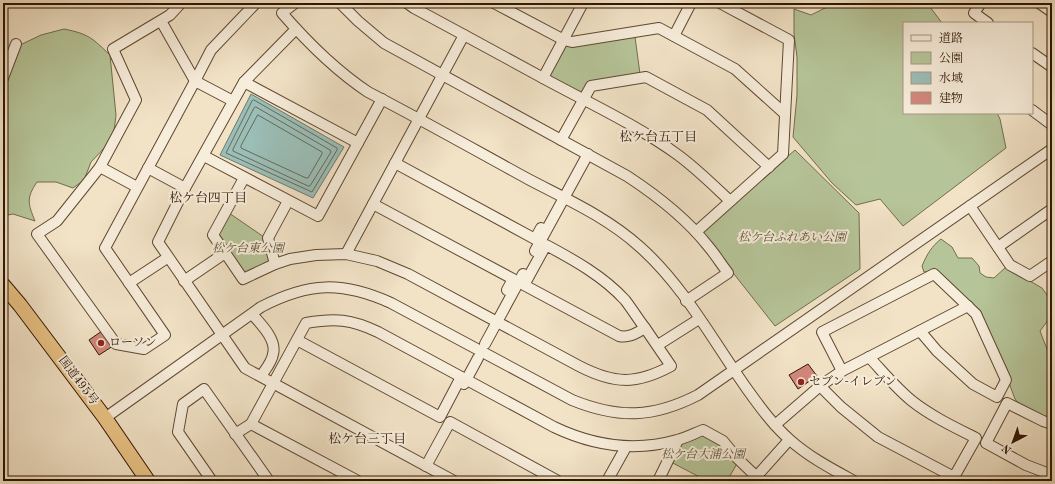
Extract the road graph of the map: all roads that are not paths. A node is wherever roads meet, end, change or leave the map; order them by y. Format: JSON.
{"nodes":[{"id":1,"x":181,"y":3,"type":"edge"},
{"id":2,"x":249,"y":3,"type":"edge"},
{"id":3,"x":295,"y":3,"type":"edge"},
{"id":4,"x":340,"y":3,"type":"edge"},
{"id":5,"x":407,"y":3,"type":"edge"},
{"id":6,"x":494,"y":3,"type":"edge"},
{"id":7,"x":583,"y":3,"type":"edge"},
{"id":8,"x":691,"y":3,"type":"edge"},
{"id":9,"x":720,"y":3,"type":"edge"},
{"id":10,"x":981,"y":3,"type":"edge"},
{"id":11,"x":1039,"y":3,"type":"edge"},
{"id":12,"x":1052,"y":12,"type":"edge"},
{"id":13,"x":162,"y":21,"type":"junction"},
{"id":14,"x":987,"y":22,"type":"edge"},
{"id":15,"x":296,"y":29,"type":"junction"},
{"id":16,"x":464,"y":35,"type":"junction"},
{"id":17,"x":674,"y":36,"type":"junction"},
{"id":18,"x":564,"y":40,"type":"junction"},
{"id":19,"x":16,"y":44,"type":"dead end"},
{"id":20,"x":1033,"y":54,"type":"edge"},
{"id":21,"x":1052,"y":68,"type":"edge"},
{"id":22,"x":442,"y":76,"type":"junction"},
{"id":23,"x":3,"y":78,"type":"edge"},
{"id":24,"x":543,"y":78,"type":"junction"},
{"id":25,"x":195,"y":81,"type":"junction"},
{"id":26,"x":244,"y":82,"type":"junction"},
{"id":27,"x":382,"y":99,"type":"junction"},
{"id":28,"x":582,"y":100,"type":"junction"},
{"id":29,"x":233,"y":101,"type":"junction"},
{"id":30,"x":1033,"y":111,"type":"edge"},
{"id":31,"x":786,"y":114,"type":"junction"},
{"id":32,"x":419,"y":119,"type":"junction"},
{"id":33,"x":1052,"y":125,"type":"edge"},
{"id":34,"x":561,"y":140,"type":"junction"},
{"id":35,"x":358,"y":143,"type":"junction"},
{"id":36,"x":1052,"y":149,"type":"edge"},
{"id":37,"x":588,"y":154,"type":"junction"},
{"id":38,"x":204,"y":156,"type":"junction"},
{"id":39,"x":395,"y":163,"type":"junction"},
{"id":40,"x":100,"y":167,"type":"junction"},
{"id":41,"x":769,"y":167,"type":"junction"},
{"id":42,"x":148,"y":168,"type":"junction"},
{"id":43,"x":244,"y":178,"type":"junction"},
{"id":44,"x":138,"y":187,"type":"junction"},
{"id":45,"x":186,"y":188,"type":"junction"},
{"id":46,"x":561,"y":196,"type":"junction"},
{"id":47,"x":288,"y":201,"type":"junction"},
{"id":48,"x":730,"y":201,"type":"junction"},
{"id":49,"x":373,"y":204,"type":"junction"},
{"id":50,"x":970,"y":206,"type":"junction"},
{"id":51,"x":1052,"y":209,"type":"edge"},
{"id":52,"x":696,"y":232,"type":"junction"},
{"id":53,"x":998,"y":247,"type":"junction"},
{"id":54,"x":225,"y":253,"type":"junction"},
{"id":55,"x":346,"y":254,"type":"junction"},
{"id":56,"x":167,"y":258,"type":"junction"},
{"id":57,"x":1052,"y":261,"type":"edge"},
{"id":58,"x":275,"y":264,"type":"junction"},
{"id":59,"x":184,"y":281,"type":"junction"},
{"id":60,"x":129,"y":283,"type":"junction"},
{"id":61,"x":3,"y":285,"type":"edge"},
{"id":62,"x":686,"y":301,"type":"junction"},
{"id":63,"x":968,"y":306,"type":"junction"},
{"id":64,"x":252,"y":314,"type":"junction"},
{"id":65,"x":699,"y":319,"type":"junction"},
{"id":66,"x":495,"y":321,"type":"junction"},
{"id":67,"x":645,"y":328,"type":"junction"},
{"id":68,"x":920,"y":331,"type":"junction"},
{"id":69,"x":222,"y":335,"type":"junction"},
{"id":70,"x":297,"y":340,"type":"junction"},
{"id":71,"x":485,"y":344,"type":"dead end"},
{"id":72,"x":658,"y":345,"type":"junction"},
{"id":73,"x":869,"y":357,"type":"junction"},
{"id":74,"x":478,"y":358,"type":"dead end"},
{"id":75,"x":734,"y":370,"type":"junction"},
{"id":76,"x":842,"y":371,"type":"junction"},
{"id":77,"x":261,"y":376,"type":"junction"},
{"id":78,"x":464,"y":378,"type":"junction"},
{"id":79,"x":274,"y":383,"type":"junction"},
{"id":80,"x":820,"y":386,"type":"junction"},
{"id":81,"x":1004,"y":398,"type":"dead end"},
{"id":82,"x":105,"y":418,"type":"junction"},
{"id":83,"x":251,"y":424,"type":"junction"},
{"id":84,"x":1052,"y":424,"type":"edge"},
{"id":85,"x":775,"y":425,"type":"junction"},
{"id":86,"x":235,"y":434,"type":"junction"},
{"id":87,"x":678,"y":440,"type":"junction"},
{"id":88,"x":789,"y":440,"type":"junction"},
{"id":89,"x":626,"y":446,"type":"junction"},
{"id":90,"x":424,"y":464,"type":"junction"},
{"id":91,"x":1052,"y":475,"type":"edge"},
{"id":92,"x":839,"y":476,"type":"edge"},
{"id":93,"x":759,"y":479,"type":"edge"},
{"id":94,"x":450,"y":480,"type":"edge"},
{"id":95,"x":148,"y":481,"type":"edge"},
{"id":96,"x":212,"y":481,"type":"edge"},
{"id":97,"x":269,"y":481,"type":"edge"},
{"id":98,"x":358,"y":481,"type":"edge"},
{"id":99,"x":558,"y":481,"type":"edge"},
{"id":100,"x":607,"y":481,"type":"edge"},
{"id":101,"x":658,"y":481,"type":"edge"},
{"id":102,"x":832,"y":481,"type":"edge"},
{"id":103,"x":854,"y":481,"type":"edge"},
{"id":104,"x":958,"y":481,"type":"edge"}],
"edges":[{"from":1,"to":13,"type":"street"},
{"from":2,"to":25,"type":"street"},
{"from":3,"to":15,"type":"street"},
{"from":4,"to":22,"type":"street"},
{"from":5,"to":16,"type":"street"},
{"from":6,"to":18,"type":"street"},
{"from":7,"to":18,"type":"street"},
{"from":8,"to":17,"type":"street"},
{"from":9,"to":31,"type":"street"},
{"from":10,"to":14,"type":"street"},
{"from":11,"to":12,"type":"street"},
{"from":13,"to":25,"type":"street"},
{"from":13,"to":40,"type":"street"},
{"from":15,"to":26,"type":"street"},
{"from":15,"to":27,"type":"street"},
{"from":16,"to":22,"type":"street"},
{"from":16,"to":24,"type":"street"},
{"from":17,"to":18,"type":"street"},
{"from":17,"to":31,"type":"street"},
{"from":18,"to":24,"type":"street"},
{"from":19,"to":23,"type":"street"},
{"from":20,"to":21,"type":"street"},
{"from":22,"to":32,"type":"street"},
{"from":22,"to":34,"type":"street"},
{"from":24,"to":28,"type":"street"},
{"from":25,"to":29,"type":"street"},
{"from":25,"to":42,"type":"street"},
{"from":26,"to":29,"type":"street"},
{"from":26,"to":35,"type":"street"},
{"from":27,"to":32,"type":"street"},
{"from":27,"to":35,"type":"street"},
{"from":28,"to":34,"type":"street"},
{"from":28,"to":41,"type":"street"},
{"from":28,"to":48,"type":"street"},
{"from":29,"to":38,"type":"street"},
{"from":30,"to":33,"type":"street"},
{"from":31,"to":41,"type":"street"},
{"from":32,"to":39,"type":"street"},
{"from":32,"to":46,"type":"street"},
{"from":34,"to":37,"type":"street"},
{"from":35,"to":47,"type":"street"},
{"from":36,"to":50,"type":"street"},
{"from":37,"to":46,"type":"street"},
{"from":37,"to":52,"type":"street"},
{"from":38,"to":43,"type":"street"},
{"from":38,"to":45,"type":"street"},
{"from":39,"to":46,"type":"street"},
{"from":39,"to":49,"type":"street"},
{"from":40,"to":44,"type":"street"},
{"from":40,"to":60,"type":"street"},
{"from":41,"to":48,"type":"street"},
{"from":42,"to":44,"type":"street"},
{"from":42,"to":45,"type":"street"},
{"from":43,"to":47,"type":"street"},
{"from":43,"to":54,"type":"street"},
{"from":44,"to":60,"type":"street"},
{"from":45,"to":56,"type":"street"},
{"from":46,"to":62,"type":"street"},
{"from":46,"to":66,"type":"street"},
{"from":47,"to":58,"type":"street"},
{"from":48,"to":52,"type":"street"},
{"from":49,"to":55,"type":"street"},
{"from":49,"to":66,"type":"street"},
{"from":50,"to":53,"type":"street"},
{"from":50,"to":75,"type":"street"},
{"from":51,"to":53,"type":"street"},
{"from":52,"to":62,"type":"street"},
{"from":53,"to":57,"type":"street"},
{"from":54,"to":58,"type":"street"},
{"from":54,"to":59,"type":"street"},
{"from":55,"to":58,"type":"street"},
{"from":55,"to":66,"type":"street"},
{"from":56,"to":59,"type":"street"},
{"from":56,"to":60,"type":"street"},
{"from":59,"to":69,"type":"street"},
{"from":61,"to":82,"type":"highway","name":"国道495号"},
{"from":62,"to":65,"type":"street"},
{"from":63,"to":68,"type":"street"},
{"from":63,"to":68,"type":"street"},
{"from":63,"to":76,"type":"street"},
{"from":64,"to":69,"type":"street"},
{"from":64,"to":75,"type":"street"},
{"from":64,"to":77,"type":"street"},
{"from":65,"to":72,"type":"street"},
{"from":65,"to":75,"type":"street"},
{"from":66,"to":71,"type":"street"},
{"from":66,"to":72,"type":"street"},
{"from":67,"to":67,"type":"street"},
{"from":67,"to":72,"type":"street"},
{"from":68,"to":73,"type":"street"},
{"from":69,"to":77,"type":"street"},
{"from":69,"to":82,"type":"street"},
{"from":70,"to":78,"type":"street"},
{"from":70,"to":78,"type":"street"},
{"from":70,"to":79,"type":"street"},
{"from":73,"to":76,"type":"street"},
{"from":73,"to":80,"type":"street"},
{"from":74,"to":78,"type":"street"},
{"from":75,"to":85,"type":"street"},
{"from":76,"to":80,"type":"street"},
{"from":77,"to":79,"type":"street"},
{"from":78,"to":89,"type":"street"},
{"from":78,"to":90,"type":"street"},
{"from":79,"to":83,"type":"street"},
{"from":79,"to":90,"type":"street"},
{"from":80,"to":85,"type":"street"},
{"from":81,"to":104,"type":"street"},
{"from":82,"to":95,"type":"highway","name":"国道495号"},
{"from":83,"to":86,"type":"street"},
{"from":83,"to":98,"type":"street"},
{"from":84,"to":91,"type":"street"},
{"from":85,"to":88,"type":"street"},
{"from":86,"to":96,"type":"street"},
{"from":86,"to":97,"type":"street"},
{"from":87,"to":89,"type":"street"},
{"from":87,"to":93,"type":"street"},
{"from":87,"to":101,"type":"street"},
{"from":88,"to":92,"type":"street"},
{"from":88,"to":93,"type":"street"},
{"from":89,"to":100,"type":"street"},
{"from":90,"to":94,"type":"street"},
{"from":90,"to":99,"type":"street"},
{"from":92,"to":102,"type":"street"},
{"from":92,"to":103,"type":"street"}]}
